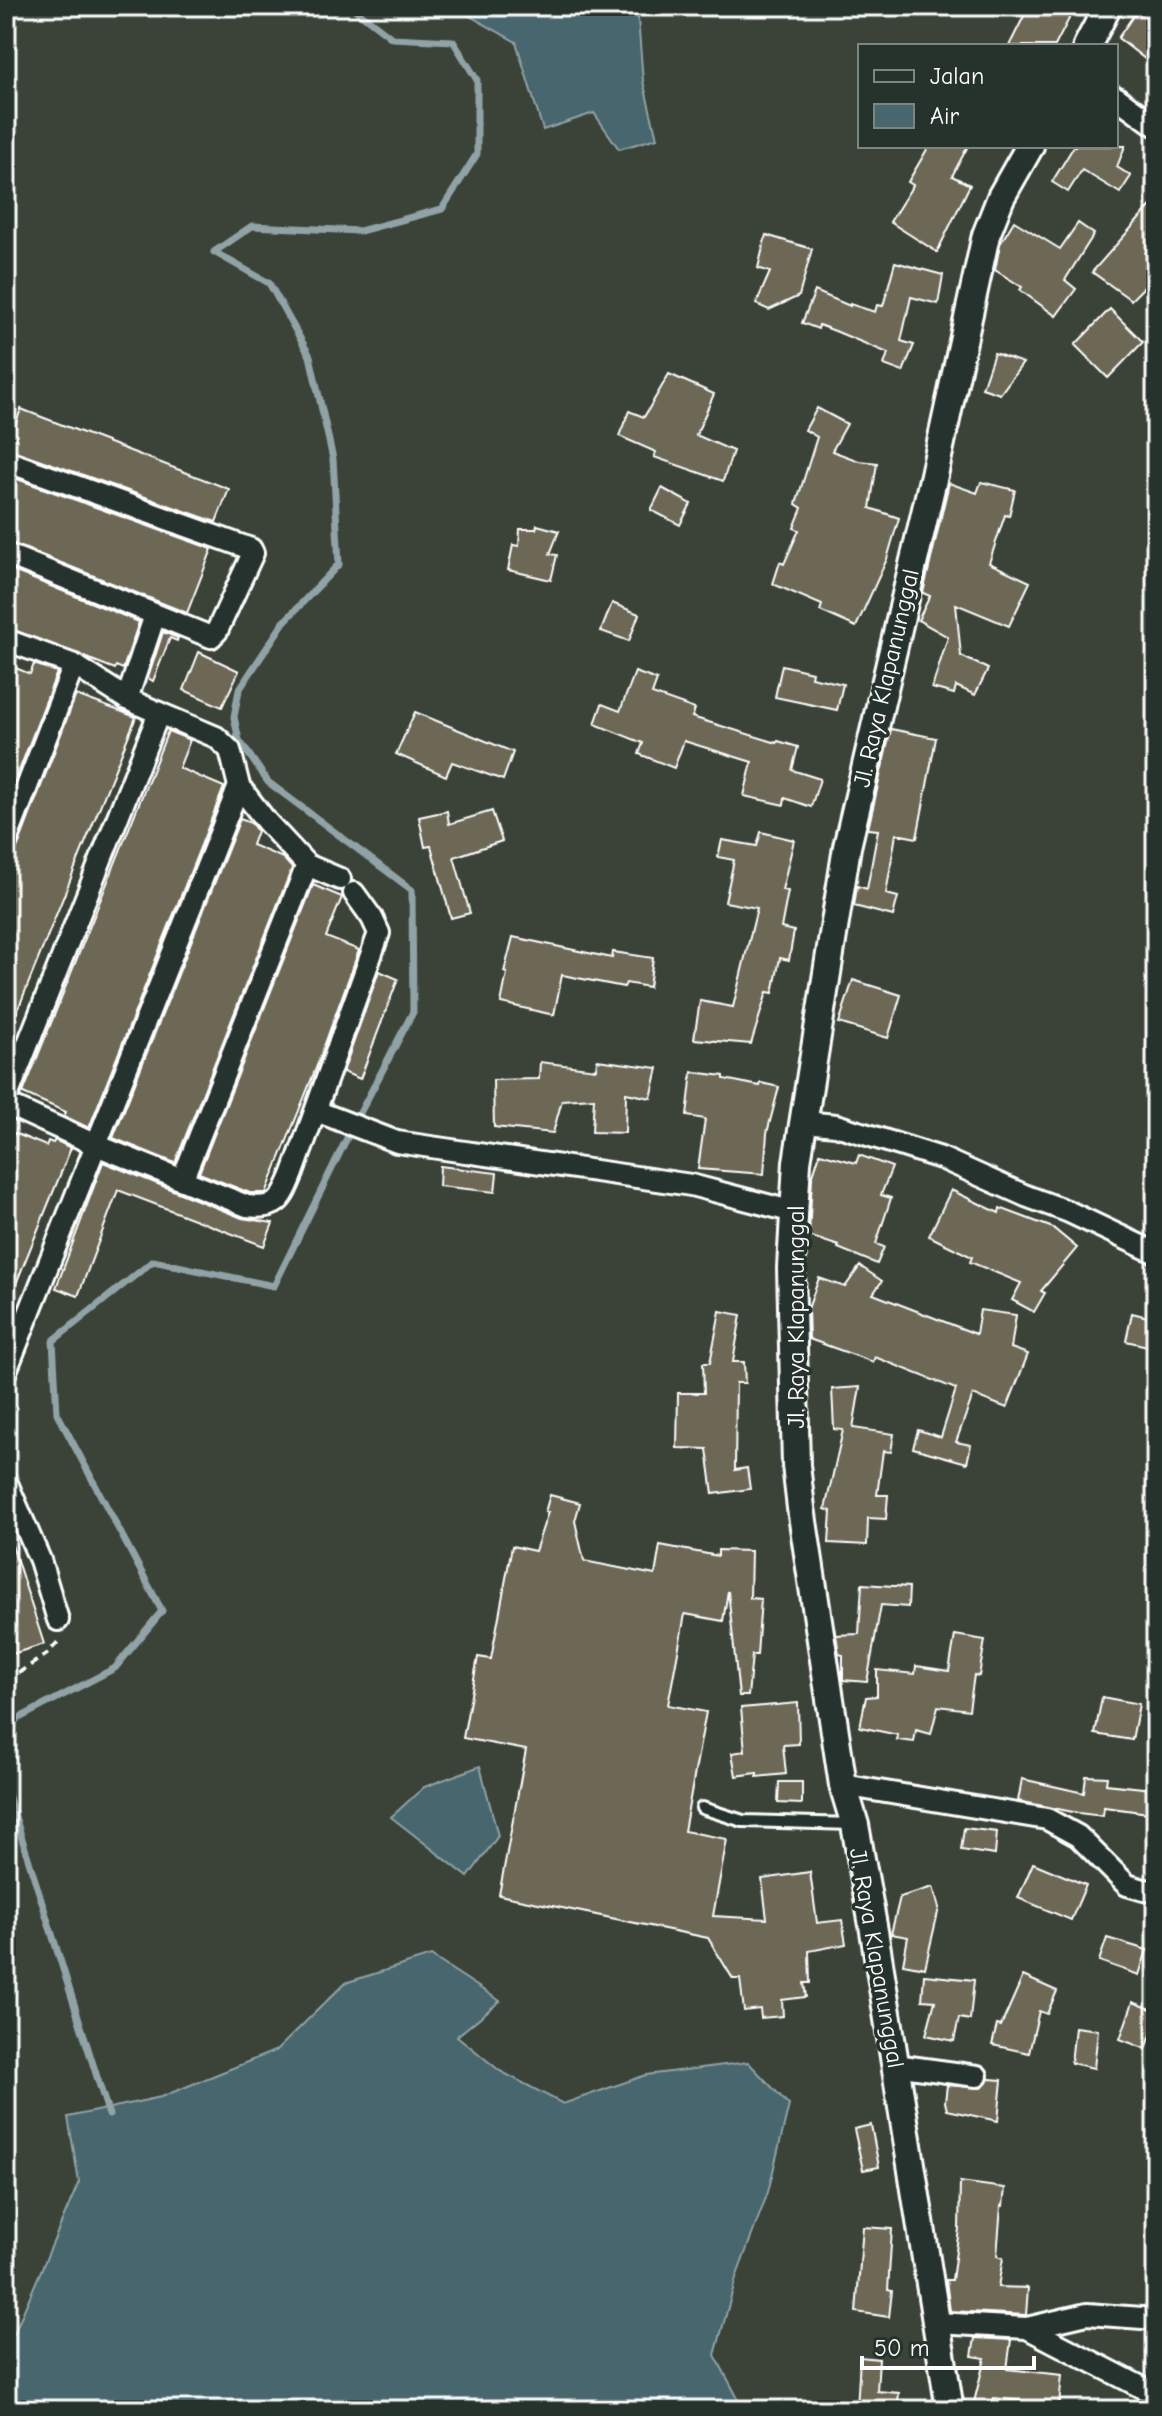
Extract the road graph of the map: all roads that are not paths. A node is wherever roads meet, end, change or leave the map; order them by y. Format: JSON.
{"nodes":[{"id":1,"x":1108,"y":6,"type":"edge"},
{"id":2,"x":1088,"y":44,"type":"edge"},
{"id":3,"x":1118,"y":98,"type":"edge"},
{"id":4,"x":1156,"y":126,"type":"edge"},
{"id":5,"x":1029,"y":148,"type":"edge"},
{"id":6,"x":6,"y":461,"type":"edge"},
{"id":7,"x":6,"y":554,"type":"edge"},
{"id":8,"x":155,"y":615,"type":"junction"},
{"id":9,"x":6,"y":640,"type":"edge"},
{"id":10,"x":74,"y":665,"type":"junction"},
{"id":11,"x":127,"y":699,"type":"junction"},
{"id":12,"x":159,"y":713,"type":"junction"},
{"id":13,"x":239,"y":786,"type":"junction"},
{"id":14,"x":6,"y":841,"type":"edge"},
{"id":15,"x":307,"y":865,"type":"junction"},
{"id":16,"x":6,"y":1102,"type":"edge"},
{"id":17,"x":316,"y":1111,"type":"junction"},
{"id":18,"x":804,"y":1122,"type":"junction"},
{"id":19,"x":96,"y":1145,"type":"junction"},
{"id":20,"x":183,"y":1178,"type":"junction"},
{"id":21,"x":794,"y":1212,"type":"junction"},
{"id":22,"x":1156,"y":1253,"type":"edge"},
{"id":23,"x":6,"y":1371,"type":"edge"},
{"id":24,"x":6,"y":1481,"type":"edge"},
{"id":25,"x":58,"y":1620,"type":"road end"},
{"id":26,"x":843,"y":1785,"type":"junction"},
{"id":27,"x":702,"y":1808,"type":"dead end"},
{"id":28,"x":855,"y":1825,"type":"junction"},
{"id":29,"x":1156,"y":1891,"type":"edge"},
{"id":30,"x":895,"y":2065,"type":"junction"},
{"id":31,"x":977,"y":2076,"type":"dead end"},
{"id":32,"x":1156,"y":2319,"type":"edge"},
{"id":33,"x":936,"y":2323,"type":"junction"},
{"id":34,"x":1027,"y":2328,"type":"junction"},
{"id":35,"x":1143,"y":2388,"type":"dead end"},
{"id":36,"x":950,"y":2410,"type":"edge"}],
"edges":[{"from":1,"to":2,"type":"street"},
{"from":3,"to":4,"type":"street"},
{"from":5,"to":18,"type":"street","name":"Jl. Raya Klapanunggal"},
{"from":6,"to":8,"type":"street"},
{"from":7,"to":8,"type":"street"},
{"from":8,"to":11,"type":"street"},
{"from":9,"to":10,"type":"street"},
{"from":10,"to":11,"type":"street"},
{"from":10,"to":14,"type":"street"},
{"from":11,"to":12,"type":"street"},
{"from":12,"to":13,"type":"street"},
{"from":12,"to":16,"type":"street"},
{"from":13,"to":15,"type":"street"},
{"from":13,"to":19,"type":"street"},
{"from":15,"to":17,"type":"street"},
{"from":15,"to":20,"type":"street"},
{"from":16,"to":19,"type":"street"},
{"from":17,"to":20,"type":"street"},
{"from":17,"to":21,"type":"street"},
{"from":18,"to":21,"type":"street","name":"Jl. Raya Klapanunggal"},
{"from":18,"to":22,"type":"street"},
{"from":19,"to":20,"type":"street"},
{"from":19,"to":23,"type":"street"},
{"from":21,"to":26,"type":"street","name":"Jl. Raya Klapanunggal"},
{"from":24,"to":25,"type":"street"},
{"from":26,"to":28,"type":"street","name":"Jl. Raya Klapanunggal"},
{"from":26,"to":29,"type":"street"},
{"from":27,"to":28,"type":"lane"},
{"from":28,"to":30,"type":"street","name":"Jl. Raya Klapanunggal"},
{"from":30,"to":31,"type":"street"},
{"from":30,"to":33,"type":"street","name":"Jl. Raya Klapanunggal"},
{"from":32,"to":34,"type":"street"},
{"from":33,"to":34,"type":"street"},
{"from":33,"to":36,"type":"street","name":"Jl. Raya Klapanunggal"},
{"from":34,"to":35,"type":"street"}]}
